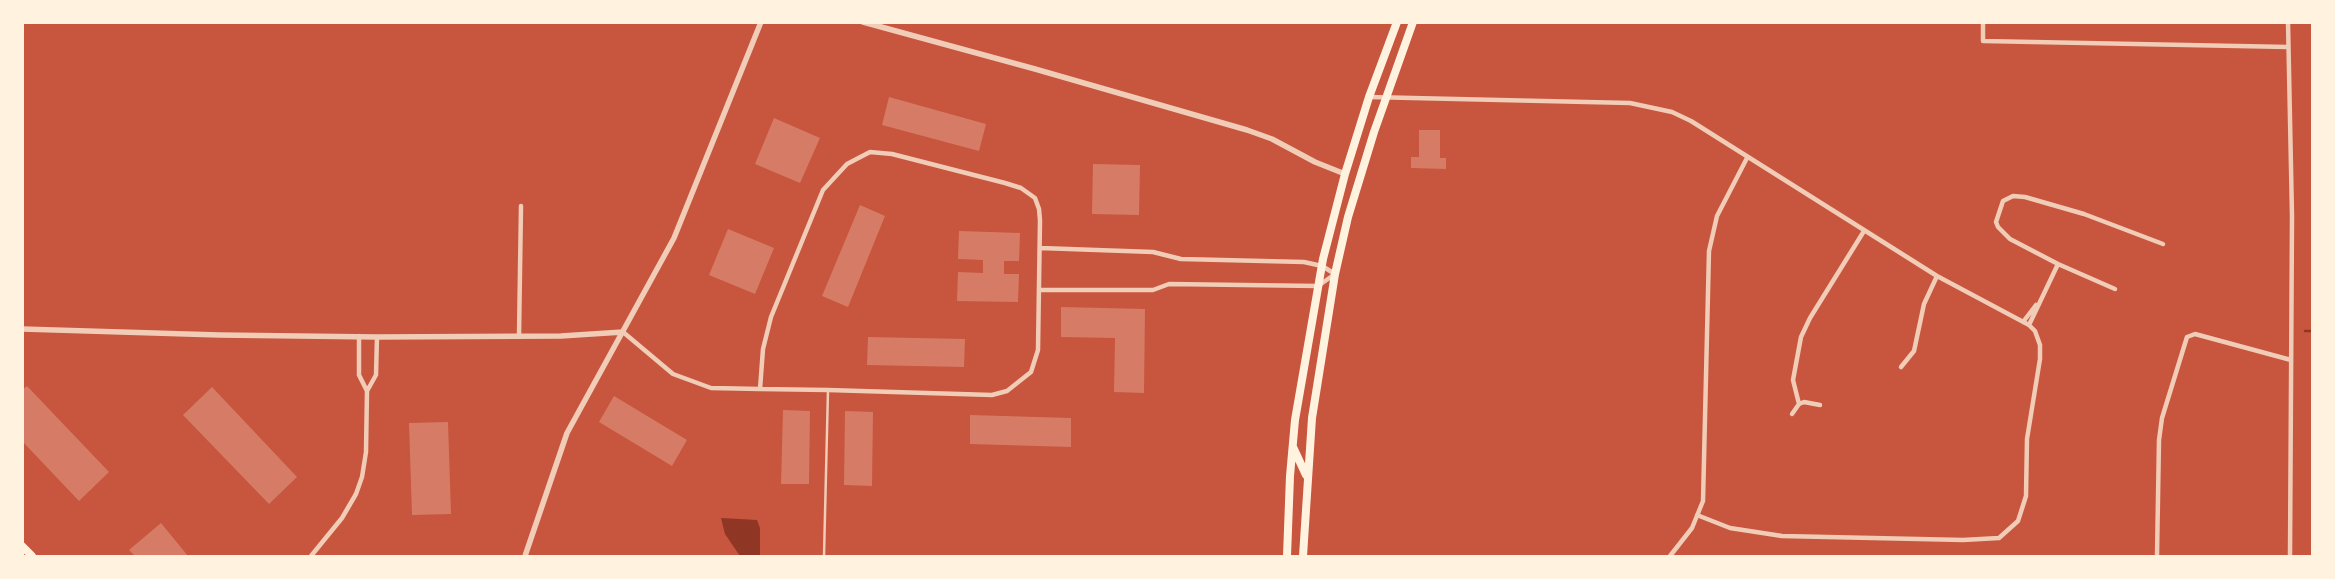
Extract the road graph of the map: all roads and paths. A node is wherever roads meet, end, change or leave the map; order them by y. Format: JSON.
{"nodes":[{"id":1,"x":761,"y":22,"type":"edge"},
{"id":2,"x":863,"y":22,"type":"edge"},
{"id":3,"x":1397,"y":22,"type":"edge"},
{"id":4,"x":1413,"y":22,"type":"edge"},
{"id":5,"x":1983,"y":22,"type":"edge"},
{"id":6,"x":2288,"y":22,"type":"edge"},
{"id":7,"x":2288,"y":47,"type":"junction"},
{"id":8,"x":1369,"y":97,"type":"junction"},
{"id":9,"x":1386,"y":98,"type":"junction"},
{"id":10,"x":1747,"y":158,"type":"junction"},
{"id":11,"x":1345,"y":174,"type":"junction"},
{"id":12,"x":521,"y":206,"type":"dead end"},
{"id":13,"x":1864,"y":232,"type":"junction"},
{"id":14,"x":2163,"y":244,"type":"dead end"},
{"id":15,"x":1040,"y":248,"type":"junction"},
{"id":16,"x":2058,"y":264,"type":"junction"},
{"id":17,"x":1322,"y":266,"type":"junction"},
{"id":18,"x":1335,"y":274,"type":"junction"},
{"id":19,"x":1937,"y":276,"type":"junction"},
{"id":20,"x":1318,"y":286,"type":"junction"},
{"id":21,"x":2114,"y":289,"type":"dead end"},
{"id":22,"x":1040,"y":290,"type":"junction"},
{"id":23,"x":2038,"y":304,"type":"junction"},
{"id":24,"x":2023,"y":322,"type":"junction"},
{"id":25,"x":2030,"y":325,"type":"junction"},
{"id":26,"x":22,"y":329,"type":"edge"},
{"id":27,"x":623,"y":332,"type":"junction"},
{"id":28,"x":359,"y":336,"type":"junction"},
{"id":29,"x":519,"y":336,"type":"junction"},
{"id":30,"x":377,"y":337,"type":"junction"},
{"id":31,"x":2290,"y":360,"type":"junction"},
{"id":32,"x":1901,"y":367,"type":"dead end"},
{"id":33,"x":760,"y":389,"type":"junction"},
{"id":34,"x":828,"y":390,"type":"junction"},
{"id":35,"x":367,"y":391,"type":"junction"},
{"id":36,"x":1799,"y":404,"type":"junction"},
{"id":37,"x":1820,"y":406,"type":"dead end"},
{"id":38,"x":1792,"y":414,"type":"dead end"},
{"id":39,"x":1293,"y":445,"type":"junction"},
{"id":40,"x":1306,"y":476,"type":"junction"},
{"id":41,"x":1697,"y":515,"type":"junction"},
{"id":42,"x":22,"y":546,"type":"edge"},
{"id":43,"x":32,"y":556,"type":"edge"},
{"id":44,"x":311,"y":556,"type":"edge"},
{"id":45,"x":525,"y":556,"type":"edge"},
{"id":46,"x":824,"y":556,"type":"edge"},
{"id":47,"x":1287,"y":556,"type":"edge"},
{"id":48,"x":1303,"y":556,"type":"edge"},
{"id":49,"x":1670,"y":556,"type":"edge"},
{"id":50,"x":2157,"y":556,"type":"edge"},
{"id":51,"x":2290,"y":556,"type":"edge"}],
"edges":[{"from":1,"to":27,"type":"street"},
{"from":2,"to":11,"type":"street"},
{"from":3,"to":8,"type":"main road"},
{"from":4,"to":9,"type":"main road"},
{"from":5,"to":7,"type":"street"},
{"from":6,"to":7,"type":"street"},
{"from":7,"to":31,"type":"street"},
{"from":8,"to":9,"type":"street"},
{"from":8,"to":11,"type":"main road"},
{"from":9,"to":10,"type":"street"},
{"from":9,"to":18,"type":"main road"},
{"from":10,"to":13,"type":"street"},
{"from":10,"to":41,"type":"street"},
{"from":11,"to":17,"type":"main road"},
{"from":12,"to":29,"type":"street"},
{"from":13,"to":19,"type":"street"},
{"from":13,"to":36,"type":"street"},
{"from":14,"to":16,"type":"street"},
{"from":15,"to":17,"type":"street"},
{"from":15,"to":22,"type":"street"},
{"from":15,"to":33,"type":"street"},
{"from":16,"to":21,"type":"street"},
{"from":16,"to":23,"type":"street"},
{"from":17,"to":18,"type":"street"},
{"from":17,"to":20,"type":"main road"},
{"from":18,"to":20,"type":"street"},
{"from":18,"to":40,"type":"main road"},
{"from":19,"to":24,"type":"street"},
{"from":19,"to":32,"type":"street"},
{"from":20,"to":22,"type":"street"},
{"from":20,"to":39,"type":"main road"},
{"from":22,"to":34,"type":"street"},
{"from":23,"to":24,"type":"street"},
{"from":23,"to":25,"type":"street"},
{"from":24,"to":25,"type":"street"},
{"from":25,"to":41,"type":"street"},
{"from":26,"to":28,"type":"street"},
{"from":27,"to":29,"type":"street"},
{"from":27,"to":33,"type":"street"},
{"from":27,"to":45,"type":"street"},
{"from":28,"to":30,"type":"street"},
{"from":28,"to":35,"type":"street"},
{"from":29,"to":30,"type":"street"},
{"from":30,"to":35,"type":"street"},
{"from":31,"to":50,"type":"street"},
{"from":31,"to":51,"type":"street"},
{"from":33,"to":34,"type":"street"},
{"from":34,"to":46,"type":"lane"},
{"from":35,"to":44,"type":"street"},
{"from":36,"to":37,"type":"street"},
{"from":36,"to":38,"type":"street"},
{"from":39,"to":40,"type":"main road"},
{"from":39,"to":47,"type":"main road"},
{"from":40,"to":48,"type":"main road"},
{"from":41,"to":49,"type":"street"},
{"from":42,"to":43,"type":"main road"}]}
